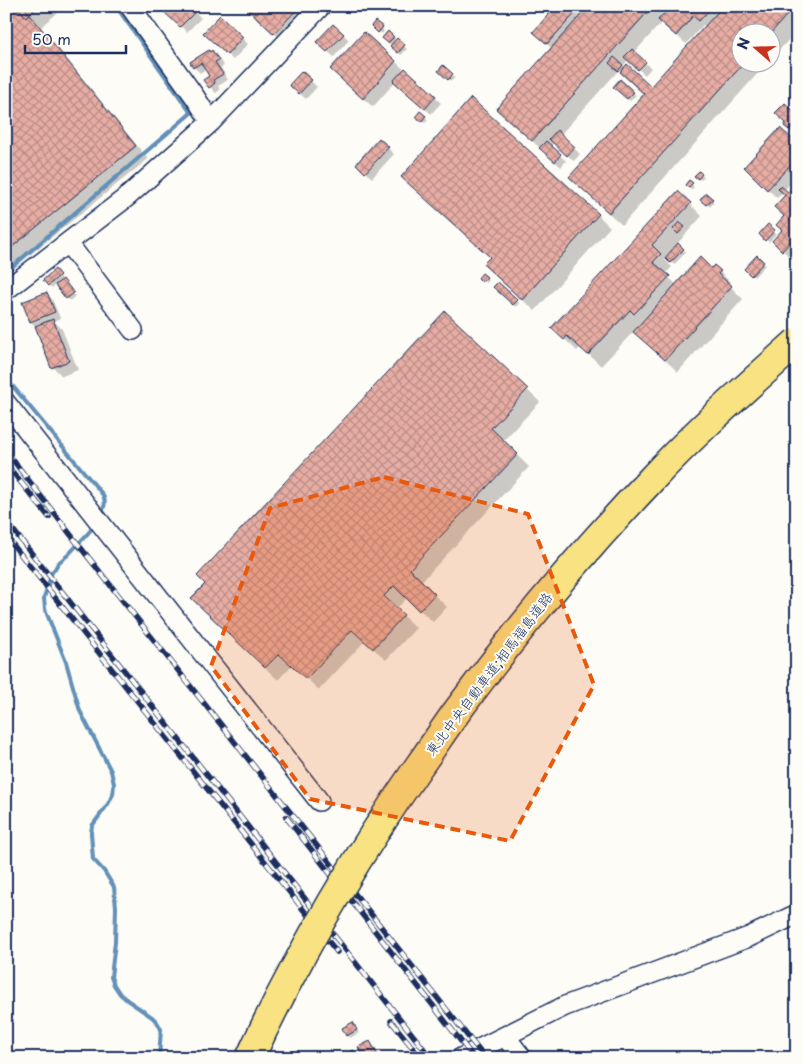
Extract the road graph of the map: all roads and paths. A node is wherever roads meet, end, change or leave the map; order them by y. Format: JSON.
{"nodes":[{"id":1,"x":130,"y":6,"type":"edge"},
{"id":2,"x":321,"y":6,"type":"edge"},
{"id":3,"x":211,"y":122,"type":"junction"},
{"id":4,"x":68,"y":243,"type":"junction"},
{"id":5,"x":6,"y":290,"type":"edge"},
{"id":6,"x":133,"y":330,"type":"dead end"},
{"id":7,"x":797,"y":342,"type":"edge"},
{"id":8,"x":797,"y":359,"type":"edge"},
{"id":9,"x":6,"y":403,"type":"edge"},
{"id":10,"x":319,"y":802,"type":"dead end"},
{"id":11,"x":797,"y":914,"type":"edge"},
{"id":12,"x":505,"y":1036,"type":"junction"},
{"id":13,"x":250,"y":1058,"type":"edge"},
{"id":14,"x":264,"y":1058,"type":"edge"},
{"id":15,"x":461,"y":1058,"type":"edge"},
{"id":16,"x":522,"y":1058,"type":"edge"}],
"edges":[{"from":1,"to":3,"type":"street"},
{"from":2,"to":3,"type":"street"},
{"from":3,"to":4,"type":"street"},
{"from":4,"to":5,"type":"street"},
{"from":4,"to":6,"type":"street"},
{"from":7,"to":13,"type":"highway","name":"東北中央自動車道;相馬福島道路","bridge":true},
{"from":8,"to":14,"type":"highway","name":"東北中央自動車道;相馬福島道路"},
{"from":9,"to":10,"type":"street"},
{"from":11,"to":12,"type":"street"},
{"from":12,"to":15,"type":"street"},
{"from":12,"to":16,"type":"street"}]}
